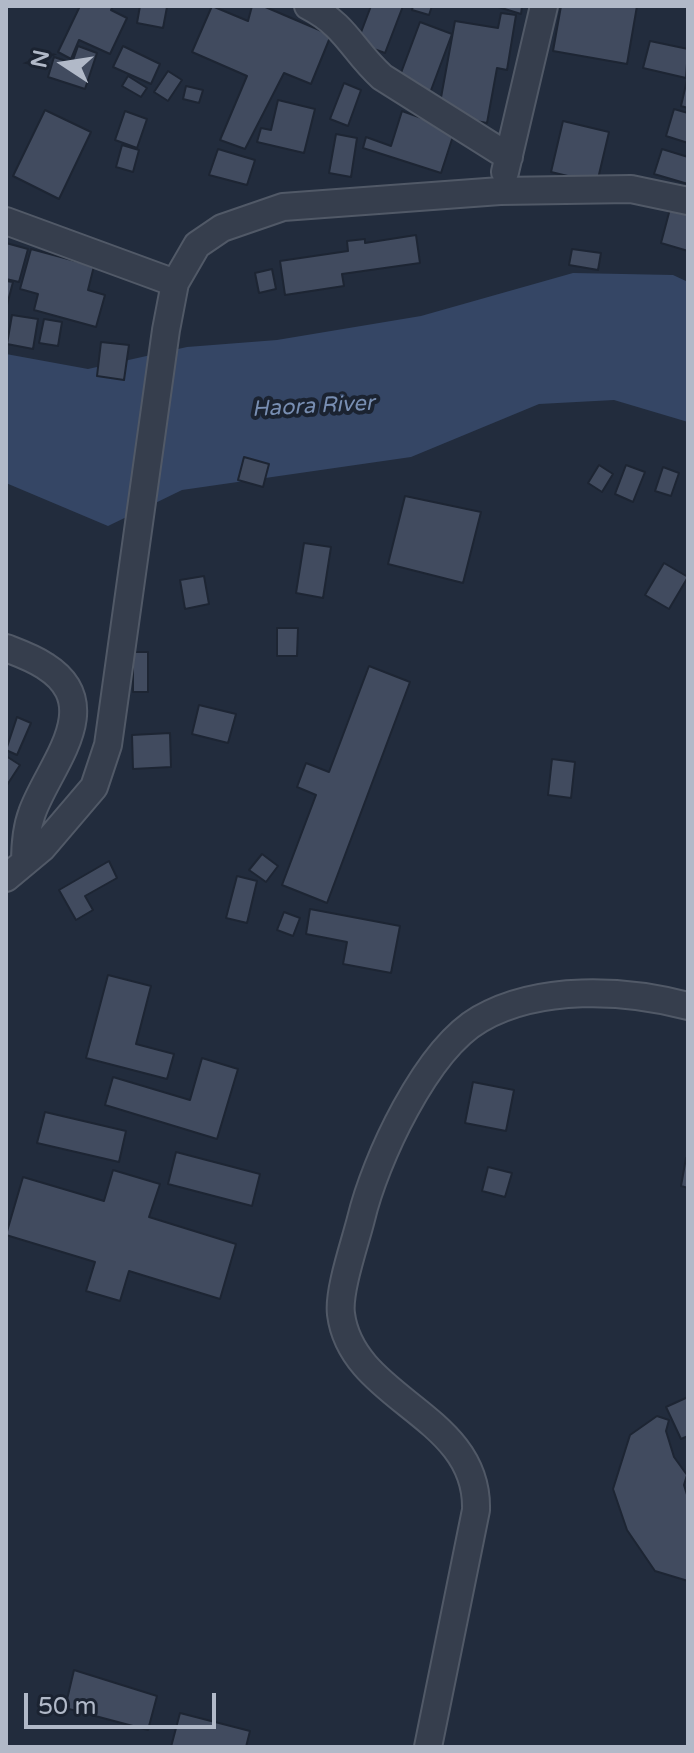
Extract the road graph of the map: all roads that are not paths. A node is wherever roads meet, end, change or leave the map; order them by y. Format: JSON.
{"nodes":[{"id":1,"x":308,"y":6,"type":"edge"},
{"id":2,"x":544,"y":6,"type":"edge"},
{"id":3,"x":509,"y":157,"type":"junction"},
{"id":4,"x":500,"y":191,"type":"junction"},
{"id":5,"x":688,"y":201,"type":"edge"},
{"id":6,"x":6,"y":221,"type":"edge"},
{"id":7,"x":175,"y":283,"type":"junction"},
{"id":8,"x":6,"y":648,"type":"edge"},
{"id":9,"x":16,"y":870,"type":"edge"},
{"id":10,"x":688,"y":1006,"type":"edge"},
{"id":11,"x":436,"y":1746,"type":"edge"}],
"edges":[{"from":1,"to":3,"type":"street"},
{"from":2,"to":3,"type":"street"},
{"from":3,"to":4,"type":"street"},
{"from":4,"to":5,"type":"street"},
{"from":4,"to":7,"type":"street"},
{"from":6,"to":7,"type":"street"},
{"from":7,"to":9,"type":"street"},
{"from":8,"to":9,"type":"street"},
{"from":10,"to":11,"type":"street"}]}
